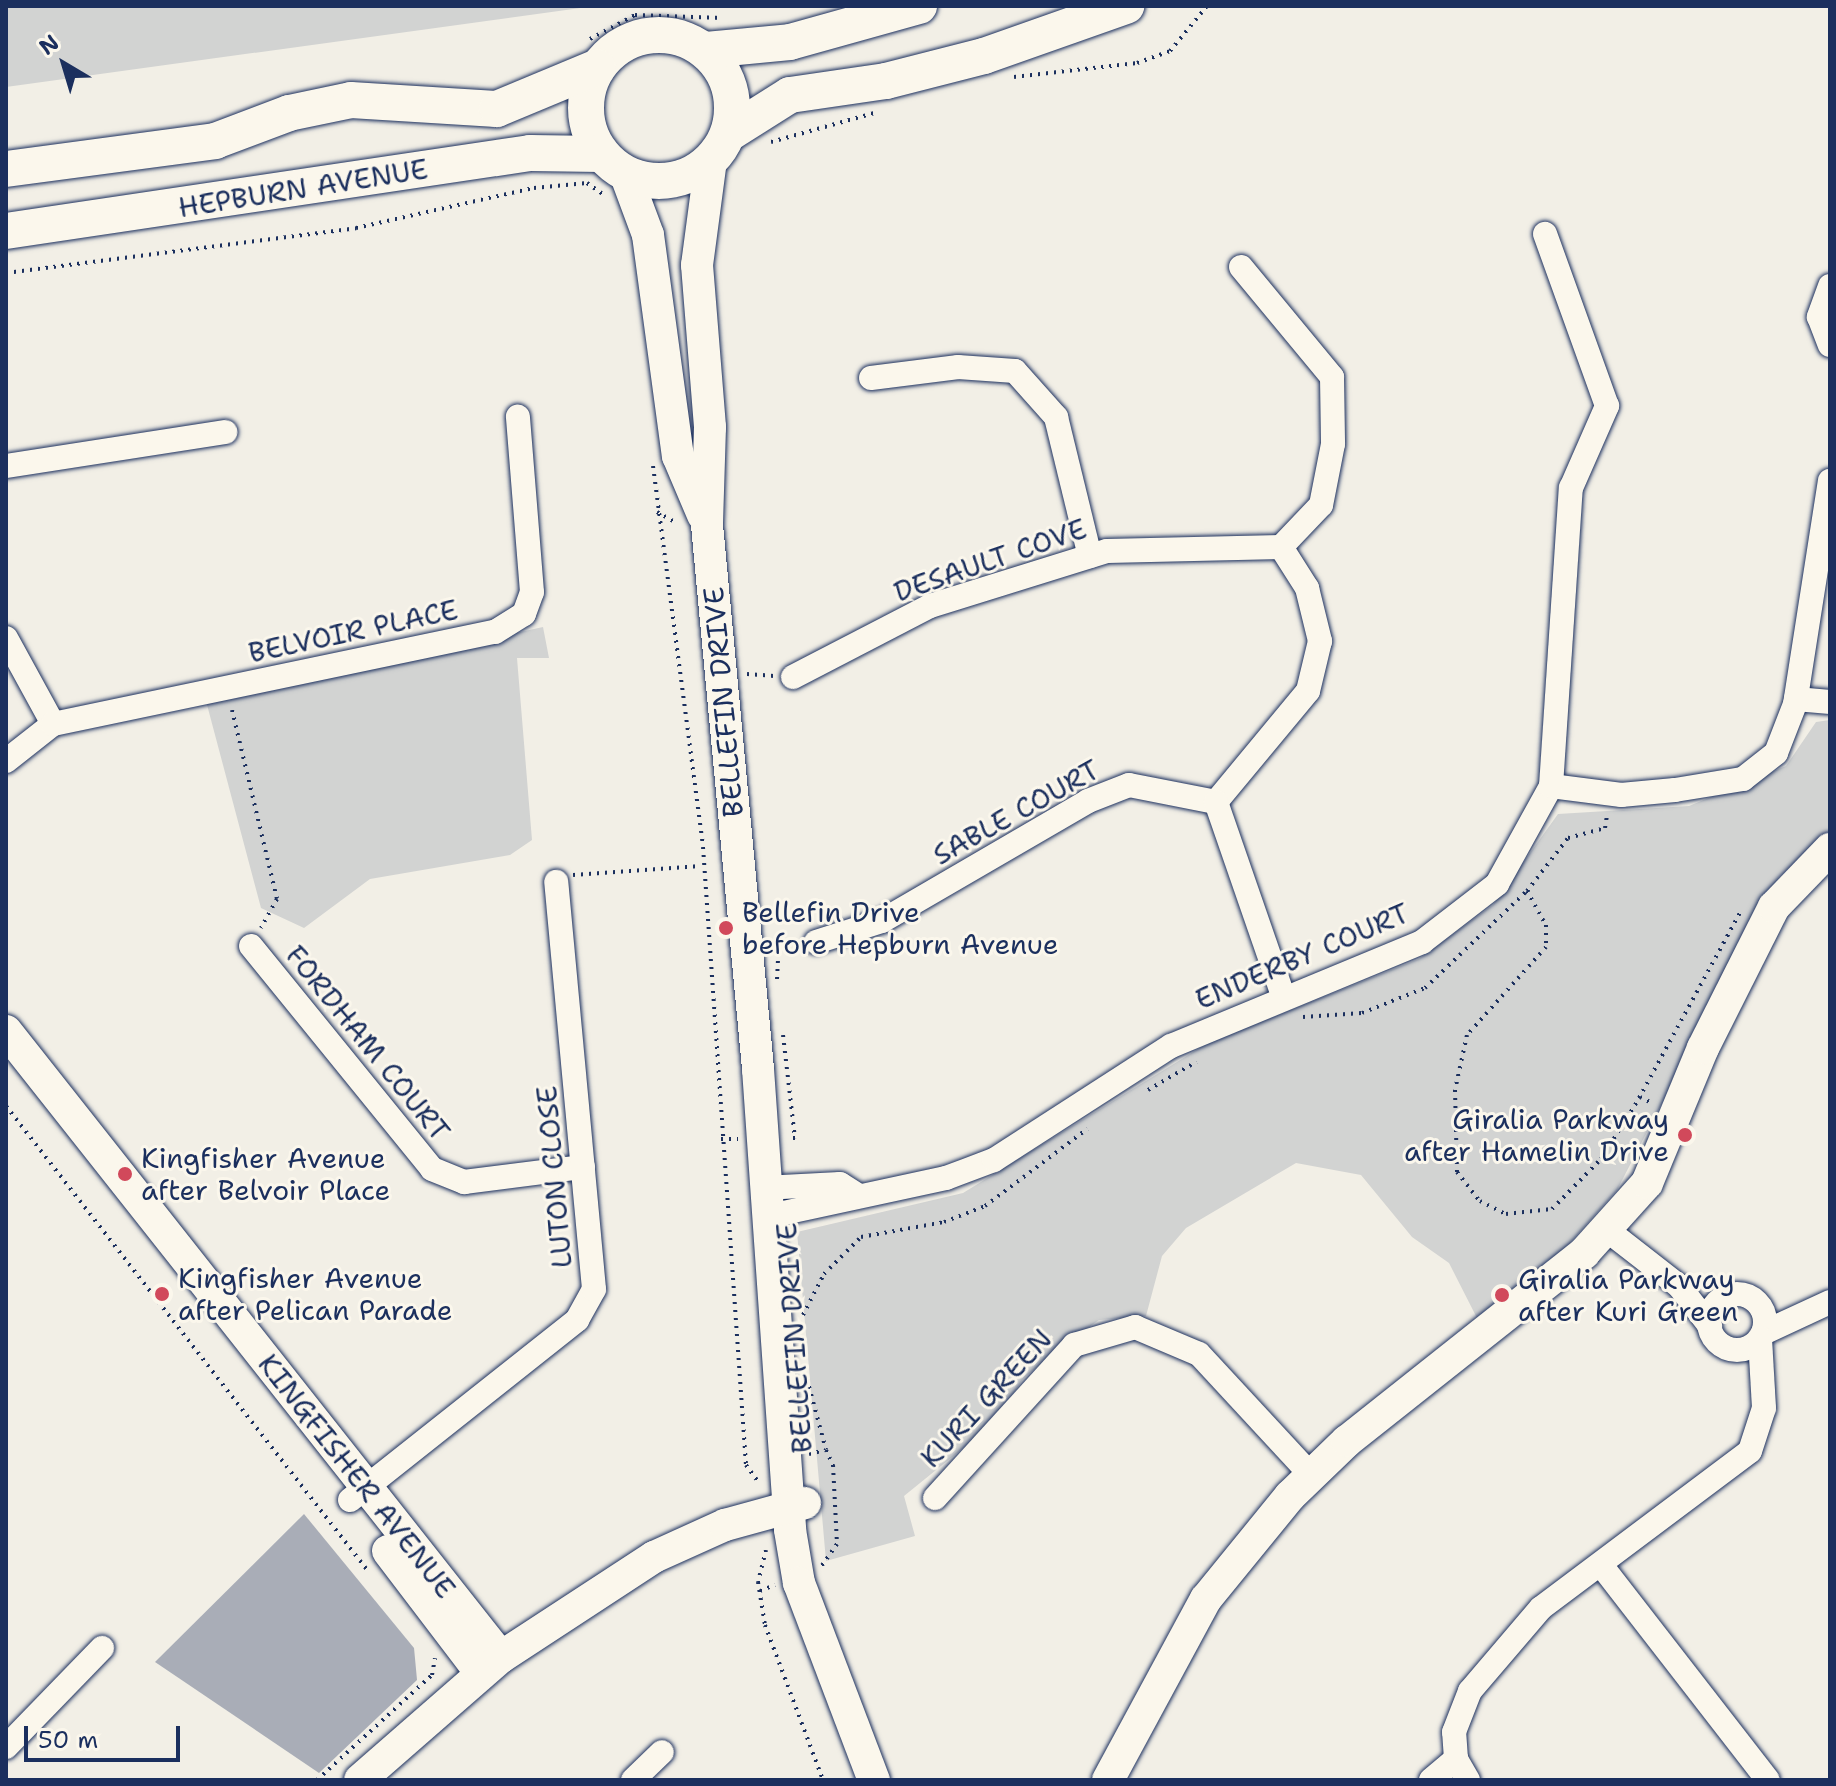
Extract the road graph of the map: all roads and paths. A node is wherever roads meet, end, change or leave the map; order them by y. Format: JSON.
{"nodes":[{"id":1,"x":919,"y":6,"type":"edge"},
{"id":2,"x":1126,"y":6,"type":"edge"},
{"id":3,"x":1207,"y":6,"type":"edge"},
{"id":4,"x":733,"y":19,"type":"dead end"},
{"id":5,"x":706,"y":50,"type":"junction"},
{"id":6,"x":590,"y":55,"type":"junction"},
{"id":7,"x":1005,"y":80,"type":"dead end"},
{"id":8,"x":882,"y":111,"type":"dead end"},
{"id":9,"x":731,"y":147,"type":"junction"},
{"id":10,"x":6,"y":169,"type":"edge"},
{"id":11,"x":614,"y":177,"type":"junction"},
{"id":12,"x":6,"y":231,"type":"edge"},
{"id":13,"x":1545,"y":234,"type":"dead end"},
{"id":14,"x":1241,"y":267,"type":"dead end"},
{"id":15,"x":6,"y":273,"type":"edge"},
{"id":16,"x":1830,"y":286,"type":"edge"},
{"id":17,"x":1830,"y":345,"type":"edge"},
{"id":18,"x":871,"y":378,"type":"dead end"},
{"id":19,"x":518,"y":417,"type":"dead end"},
{"id":20,"x":225,"y":432,"type":"dead end"},
{"id":21,"x":651,"y":452,"type":"dead end"},
{"id":22,"x":6,"y":466,"type":"edge"},
{"id":23,"x":1830,"y":481,"type":"edge"},
{"id":24,"x":707,"y":525,"type":"junction"},
{"id":25,"x":1281,"y":547,"type":"junction"},
{"id":26,"x":1090,"y":556,"type":"junction"},
{"id":27,"x":6,"y":638,"type":"edge"},
{"id":28,"x":721,"y":673,"type":"junction"},
{"id":29,"x":793,"y":677,"type":"joint"},
{"id":30,"x":227,"y":688,"type":"junction"},
{"id":31,"x":1796,"y":699,"type":"junction"},
{"id":32,"x":1830,"y":702,"type":"edge"},
{"id":33,"x":53,"y":724,"type":"junction"},
{"id":34,"x":6,"y":761,"type":"edge"},
{"id":35,"x":1551,"y":786,"type":"junction"},
{"id":36,"x":1611,"y":793,"type":"junction"},
{"id":37,"x":1216,"y":802,"type":"junction"},
{"id":38,"x":1830,"y":849,"type":"edge"},
{"id":39,"x":701,"y":866,"type":"junction"},
{"id":40,"x":556,"y":882,"type":"joint"},
{"id":41,"x":1527,"y":891,"type":"junction"},
{"id":42,"x":816,"y":942,"type":"joint"},
{"id":43,"x":251,"y":946,"type":"joint"},
{"id":44,"x":746,"y":948,"type":"junction"},
{"id":45,"x":1283,"y":996,"type":"junction"},
{"id":46,"x":1289,"y":1021,"type":"dead end"},
{"id":47,"x":6,"y":1031,"type":"edge"},
{"id":48,"x":1201,"y":1058,"type":"dead end"},
{"id":49,"x":6,"y":1063,"type":"edge"},
{"id":50,"x":1133,"y":1099,"type":"dead end"},
{"id":51,"x":6,"y":1106,"type":"edge"},
{"id":52,"x":1676,"y":1113,"type":"junction"},
{"id":53,"x":1093,"y":1125,"type":"dead end"},
{"id":54,"x":583,"y":1167,"type":"junction"},
{"id":55,"x":774,"y":1202,"type":"junction"},
{"id":56,"x":1607,"y":1230,"type":"junction"},
{"id":57,"x":1679,"y":1286,"type":"junction"},
{"id":58,"x":1750,"y":1298,"type":"junction"},
{"id":59,"x":1720,"y":1301,"type":"junction"},
{"id":60,"x":1830,"y":1302,"type":"edge"},
{"id":61,"x":1806,"y":1311,"type":"junction"},
{"id":62,"x":801,"y":1319,"type":"dead end"},
{"id":63,"x":1710,"y":1326,"type":"junction"},
{"id":64,"x":1762,"y":1336,"type":"junction"},
{"id":65,"x":1735,"y":1350,"type":"junction"},
{"id":66,"x":805,"y":1367,"type":"dead end"},
{"id":67,"x":1762,"y":1387,"type":"junction"},
{"id":68,"x":804,"y":1455,"type":"junction"},
{"id":69,"x":1311,"y":1475,"type":"junction"},
{"id":70,"x":757,"y":1480,"type":"junction"},
{"id":71,"x":358,"y":1494,"type":"junction"},
{"id":72,"x":935,"y":1498,"type":"dead end"},
{"id":73,"x":782,"y":1514,"type":"junction"},
{"id":74,"x":1601,"y":1565,"type":"junction"},
{"id":75,"x":805,"y":1573,"type":"junction"},
{"id":76,"x":376,"y":1582,"type":"dead end"},
{"id":77,"x":760,"y":1591,"type":"junction"},
{"id":78,"x":425,"y":1645,"type":"dead end"},
{"id":79,"x":102,"y":1648,"type":"dead end"},
{"id":80,"x":446,"y":1649,"type":"junction"},
{"id":81,"x":491,"y":1665,"type":"junction"},
{"id":82,"x":6,"y":1747,"type":"edge"},
{"id":83,"x":662,"y":1752,"type":"dead end"},
{"id":84,"x":1456,"y":1759,"type":"junction"},
{"id":85,"x":317,"y":1780,"type":"edge"},
{"id":86,"x":360,"y":1780,"type":"edge"},
{"id":87,"x":633,"y":1780,"type":"edge"},
{"id":88,"x":823,"y":1780,"type":"edge"},
{"id":89,"x":874,"y":1780,"type":"edge"},
{"id":90,"x":1108,"y":1780,"type":"edge"},
{"id":91,"x":1431,"y":1780,"type":"edge"},
{"id":92,"x":1468,"y":1780,"type":"edge"},
{"id":93,"x":1768,"y":1780,"type":"edge"}],
"edges":[{"from":1,"to":5,"type":"main road"},
{"from":2,"to":9,"type":"main road"},
{"from":3,"to":7,"type":"path"},
{"from":4,"to":6,"type":"path"},
{"from":5,"to":6,"type":"main road"},
{"from":5,"to":9,"type":"main road"},
{"from":6,"to":10,"type":"main road"},
{"from":6,"to":11,"type":"main road"},
{"from":8,"to":9,"type":"path"},
{"from":9,"to":11,"type":"main road"},
{"from":9,"to":24,"type":"street","name":"BELLEFIN DRIVE"},
{"from":11,"to":12,"type":"main road","name":"HEPBURN AVENUE"},
{"from":11,"to":15,"type":"path"},
{"from":11,"to":24,"type":"street","name":"BELLEFIN DRIVE"},
{"from":13,"to":35,"type":"street","name":"ENDERBY COURT"},
{"from":14,"to":25,"type":"street"},
{"from":16,"to":17,"type":"street"},
{"from":18,"to":26,"type":"street"},
{"from":19,"to":30,"type":"street","name":"BELVOIR PLACE"},
{"from":20,"to":22,"type":"street"},
{"from":21,"to":39,"type":"path"},
{"from":23,"to":31,"type":"street"},
{"from":24,"to":28,"type":"street","name":"BELLEFIN DRIVE"},
{"from":25,"to":26,"type":"street","name":"DESAULT COVE"},
{"from":25,"to":37,"type":"street"},
{"from":26,"to":29,"type":"street","name":"DESAULT COVE"},
{"from":27,"to":33,"type":"street"},
{"from":28,"to":29,"type":"path"},
{"from":28,"to":44,"type":"street","name":"BELLEFIN DRIVE"},
{"from":30,"to":33,"type":"street","name":"BELVOIR PLACE"},
{"from":30,"to":43,"type":"path"},
{"from":31,"to":32,"type":"street"},
{"from":31,"to":36,"type":"street"},
{"from":33,"to":34,"type":"street","name":"BELVOIR PLACE"},
{"from":35,"to":36,"type":"street"},
{"from":35,"to":45,"type":"street","name":"ENDERBY COURT"},
{"from":36,"to":41,"type":"path"},
{"from":37,"to":42,"type":"street","name":"SABLE COURT"},
{"from":37,"to":45,"type":"street"},
{"from":38,"to":52,"type":"street"},
{"from":39,"to":40,"type":"path"},
{"from":39,"to":70,"type":"path"},
{"from":40,"to":54,"type":"street","name":"LUTON CLOSE"},
{"from":41,"to":46,"type":"path"},
{"from":41,"to":52,"type":"path"},
{"from":42,"to":44,"type":"path"},
{"from":43,"to":54,"type":"street","name":"FORDHAM COURT"},
{"from":44,"to":55,"type":"street","name":"BELLEFIN DRIVE"},
{"from":45,"to":55,"type":"street","name":"ENDERBY COURT"},
{"from":47,"to":71,"type":"street","name":"KINGFISHER AVENUE"},
{"from":48,"to":50,"type":"path"},
{"from":49,"to":71,"type":"street","name":"KINGFISHER AVENUE"},
{"from":51,"to":76,"type":"path"},
{"from":52,"to":56,"type":"street"},
{"from":53,"to":62,"type":"path"},
{"from":54,"to":71,"type":"street","name":"LUTON CLOSE"},
{"from":55,"to":68,"type":"street","name":"BELLEFIN DRIVE"},
{"from":56,"to":57,"type":"street"},
{"from":56,"to":69,"type":"street"},
{"from":57,"to":59,"type":"street"},
{"from":57,"to":63,"type":"street"},
{"from":58,"to":59,"type":"street"},
{"from":58,"to":61,"type":"street"},
{"from":58,"to":64,"type":"street"},
{"from":59,"to":63,"type":"street"},
{"from":60,"to":61,"type":"street"},
{"from":61,"to":64,"type":"street"},
{"from":63,"to":65,"type":"street"},
{"from":64,"to":65,"type":"street"},
{"from":64,"to":67,"type":"street"},
{"from":65,"to":67,"type":"street"},
{"from":66,"to":68,"type":"path"},
{"from":67,"to":74,"type":"street"},
{"from":68,"to":70,"type":"path"},
{"from":68,"to":73,"type":"street","name":"BELLEFIN DRIVE"},
{"from":68,"to":75,"type":"path"},
{"from":69,"to":72,"type":"street","name":"KURI GREEN"},
{"from":69,"to":90,"type":"street"},
{"from":70,"to":73,"type":"path"},
{"from":70,"to":73,"type":"path"},
{"from":71,"to":80,"type":"street","name":"KINGFISHER AVENUE"},
{"from":71,"to":81,"type":"street","name":"KINGFISHER AVENUE"},
{"from":73,"to":75,"type":"street","name":"BELLEFIN DRIVE"},
{"from":73,"to":77,"type":"path"},
{"from":73,"to":81,"type":"street"},
{"from":74,"to":84,"type":"street"},
{"from":74,"to":93,"type":"street"},
{"from":75,"to":77,"type":"path"},
{"from":75,"to":89,"type":"street","name":"BELLEFIN DRIVE"},
{"from":77,"to":88,"type":"path"},
{"from":78,"to":80,"type":"path"},
{"from":79,"to":82,"type":"street"},
{"from":80,"to":81,"type":"street","name":"KINGFISHER AVENUE"},
{"from":80,"to":85,"type":"path"},
{"from":81,"to":86,"type":"street"},
{"from":83,"to":87,"type":"street"},
{"from":84,"to":91,"type":"street"},
{"from":84,"to":92,"type":"street"}]}
